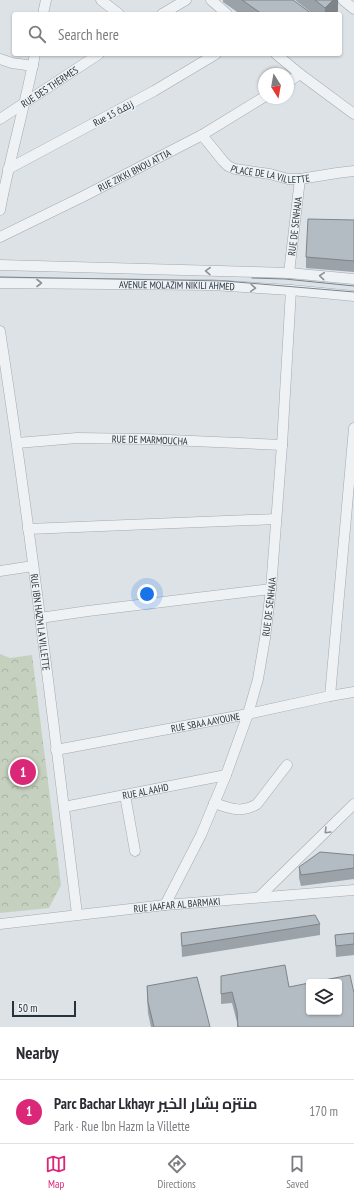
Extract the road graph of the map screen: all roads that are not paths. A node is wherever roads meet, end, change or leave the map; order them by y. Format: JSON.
{"nodes":[{"id":1,"x":46,"y":0,"type":"edge"},
{"id":2,"x":101,"y":0,"type":"edge"},
{"id":3,"x":186,"y":0,"type":"edge"},
{"id":4,"x":211,"y":0,"type":"edge"},
{"id":5,"x":343,"y":0,"type":"edge"},
{"id":6,"x":354,"y":9,"type":"edge"},
{"id":7,"x":43,"y":12,"type":"edge"},
{"id":8,"x":116,"y":12,"type":"edge"},
{"id":9,"x":165,"y":12,"type":"edge"},
{"id":10,"x":225,"y":12,"type":"edge"},
{"id":11,"x":35,"y":56,"type":"edge"},
{"id":12,"x":96,"y":56,"type":"edge"},
{"id":13,"x":213,"y":56,"type":"edge"},
{"id":14,"x":278,"y":56,"type":"edge"},
{"id":15,"x":0,"y":59,"type":"edge"},
{"id":16,"x":33,"y":66,"type":"junction"},
{"id":17,"x":300,"y":74,"type":"junction"},
{"id":18,"x":294,"y":78,"type":"edge"},
{"id":19,"x":258,"y":100,"type":"edge"},
{"id":20,"x":25,"y":104,"type":"junction"},
{"id":21,"x":354,"y":114,"type":"edge"},
{"id":22,"x":0,"y":119,"type":"edge"},
{"id":23,"x":202,"y":135,"type":"junction"},
{"id":24,"x":8,"y":169,"type":"junction"},
{"id":25,"x":354,"y":171,"type":"edge"},
{"id":26,"x":300,"y":179,"type":"junction"},
{"id":27,"x":0,"y":210,"type":"edge"},
{"id":28,"x":0,"y":237,"type":"edge"},
{"id":29,"x":0,"y":265,"type":"edge"},
{"id":30,"x":289,"y":273,"type":"junction"},
{"id":31,"x":354,"y":279,"type":"edge"},
{"id":32,"x":0,"y":283,"type":"edge"},
{"id":33,"x":291,"y":290,"type":"junction"},
{"id":34,"x":354,"y":296,"type":"edge"},
{"id":35,"x":0,"y":331,"type":"edge"},
{"id":36,"x":354,"y":431,"type":"edge"},
{"id":37,"x":17,"y":443,"type":"junction"},
{"id":38,"x":282,"y":446,"type":"junction"},
{"id":39,"x":350,"y":508,"type":"edge"},
{"id":40,"x":276,"y":519,"type":"junction"},
{"id":41,"x":28,"y":529,"type":"junction"},
{"id":42,"x":33,"y":566,"type":"junction"},
{"id":43,"x":0,"y":571,"type":"edge"},
{"id":44,"x":271,"y":589,"type":"junction"},
{"id":45,"x":40,"y":618,"type":"junction"},
{"id":46,"x":354,"y":692,"type":"edge"},
{"id":47,"x":330,"y":696,"type":"junction"},
{"id":48,"x":248,"y":714,"type":"junction"},
{"id":49,"x":56,"y":750,"type":"junction"},
{"id":50,"x":287,"y":765,"type":"dead end"},
{"id":51,"x":226,"y":775,"type":"junction"},
{"id":52,"x":125,"y":795,"type":"junction"},
{"id":53,"x":214,"y":803,"type":"junction"},
{"id":54,"x":354,"y":804,"type":"edge"},
{"id":55,"x":64,"y":807,"type":"junction"},
{"id":56,"x":135,"y":851,"type":"dead end"},
{"id":57,"x":354,"y":890,"type":"edge"},
{"id":58,"x":259,"y":897,"type":"junction"},
{"id":59,"x":165,"y":905,"type":"junction"},
{"id":60,"x":77,"y":914,"type":"junction"},
{"id":61,"x":0,"y":924,"type":"edge"}],
"edges":[{"from":1,"to":7,"type":"street"},
{"from":2,"to":8,"type":"street"},
{"from":3,"to":9,"type":"street"},
{"from":4,"to":10,"type":"street"},
{"from":5,"to":6,"type":"street"},
{"from":11,"to":16,"type":"street"},
{"from":12,"to":20,"type":"street","name":"RUE DES THERMES"},
{"from":13,"to":24,"type":"street","name":"Rue 15 زنقة"},
{"from":14,"to":17,"type":"street"},
{"from":15,"to":16,"type":"street"},
{"from":16,"to":20,"type":"street"},
{"from":17,"to":18,"type":"street"},
{"from":17,"to":21,"type":"street"},
{"from":19,"to":23,"type":"street","name":"RUE ZIKKI BNOU ATTIA"},
{"from":20,"to":22,"type":"street","name":"RUE DES THERMES"},
{"from":20,"to":24,"type":"street"},
{"from":23,"to":26,"type":"street","name":"PLACE DE LA VILLETTE"},
{"from":23,"to":28,"type":"street","name":"RUE ZIKKI BNOU ATTIA"},
{"from":24,"to":27,"type":"street"},
{"from":25,"to":26,"type":"street","name":"PLACE DE LA VILLETTE"},
{"from":26,"to":30,"type":"street","name":"RUE DE SENHAJA"},
{"from":30,"to":29,"type":"street","name":"AVENUE MOLAZIM NIKILI AHMED","one_way":true},
{"from":31,"to":30,"type":"street","name":"AVENUE MOLAZIM NIKILI AHMED","one_way":true},
{"from":32,"to":33,"type":"street","name":"AVENUE MOLAZIM NIKILI AHMED","one_way":true},
{"from":33,"to":34,"type":"street","name":"AVENUE MOLAZIM NIKILI AHMED"},
{"from":33,"to":38,"type":"street","name":"RUE DE SENHAJA"},
{"from":35,"to":37,"type":"street","name":"RUE IBN HAZM LA VILLETTE"},
{"from":36,"to":39,"type":"street"},
{"from":37,"to":38,"type":"street","name":"RUE DE MARMOUCHA"},
{"from":37,"to":41,"type":"street","name":"RUE IBN HAZM LA VILLETTE"},
{"from":38,"to":40,"type":"street","name":"RUE DE SENHAJA"},
{"from":39,"to":47,"type":"street"},
{"from":40,"to":41,"type":"street"},
{"from":40,"to":44,"type":"street","name":"RUE DE SENHAJA"},
{"from":41,"to":42,"type":"street","name":"RUE IBN HAZM LA VILLETTE"},
{"from":42,"to":43,"type":"street"},
{"from":42,"to":45,"type":"street","name":"RUE IBN HAZM LA VILLETTE"},
{"from":44,"to":45,"type":"street"},
{"from":44,"to":48,"type":"street","name":"RUE DE SENHAJA"},
{"from":45,"to":49,"type":"street","name":"RUE IBN HAZM LA VILLETTE"},
{"from":46,"to":47,"type":"street","name":"RUE SBAA AAYOUNE"},
{"from":47,"to":48,"type":"street","name":"RUE SBAA AAYOUNE"},
{"from":48,"to":49,"type":"street","name":"RUE SBAA AAYOUNE"},
{"from":48,"to":51,"type":"street","name":"RUE DE SENHAJA"},
{"from":49,"to":55,"type":"street","name":"RUE IBN HAZM LA VILLETTE"},
{"from":50,"to":53,"type":"street"},
{"from":51,"to":52,"type":"street","name":"RUE AL AAHD"},
{"from":51,"to":53,"type":"street","name":"RUE DE SENHAJA"},
{"from":52,"to":55,"type":"street","name":"RUE AL AAHD"},
{"from":52,"to":56,"type":"street"},
{"from":53,"to":59,"type":"street","name":"RUE DE SENHAJA"},
{"from":54,"to":58,"type":"street","one_way":true},
{"from":55,"to":60,"type":"street","name":"RUE IBN HAZM LA VILLETTE"},
{"from":57,"to":58,"type":"street","name":"RUE JAAFAR AL BARMAKI"},
{"from":58,"to":59,"type":"street","name":"RUE JAAFAR AL BARMAKI"},
{"from":59,"to":60,"type":"street","name":"RUE JAAFAR AL BARMAKI"},
{"from":60,"to":61,"type":"street","name":"RUE JAAFAR AL BARMAKI"}]}
